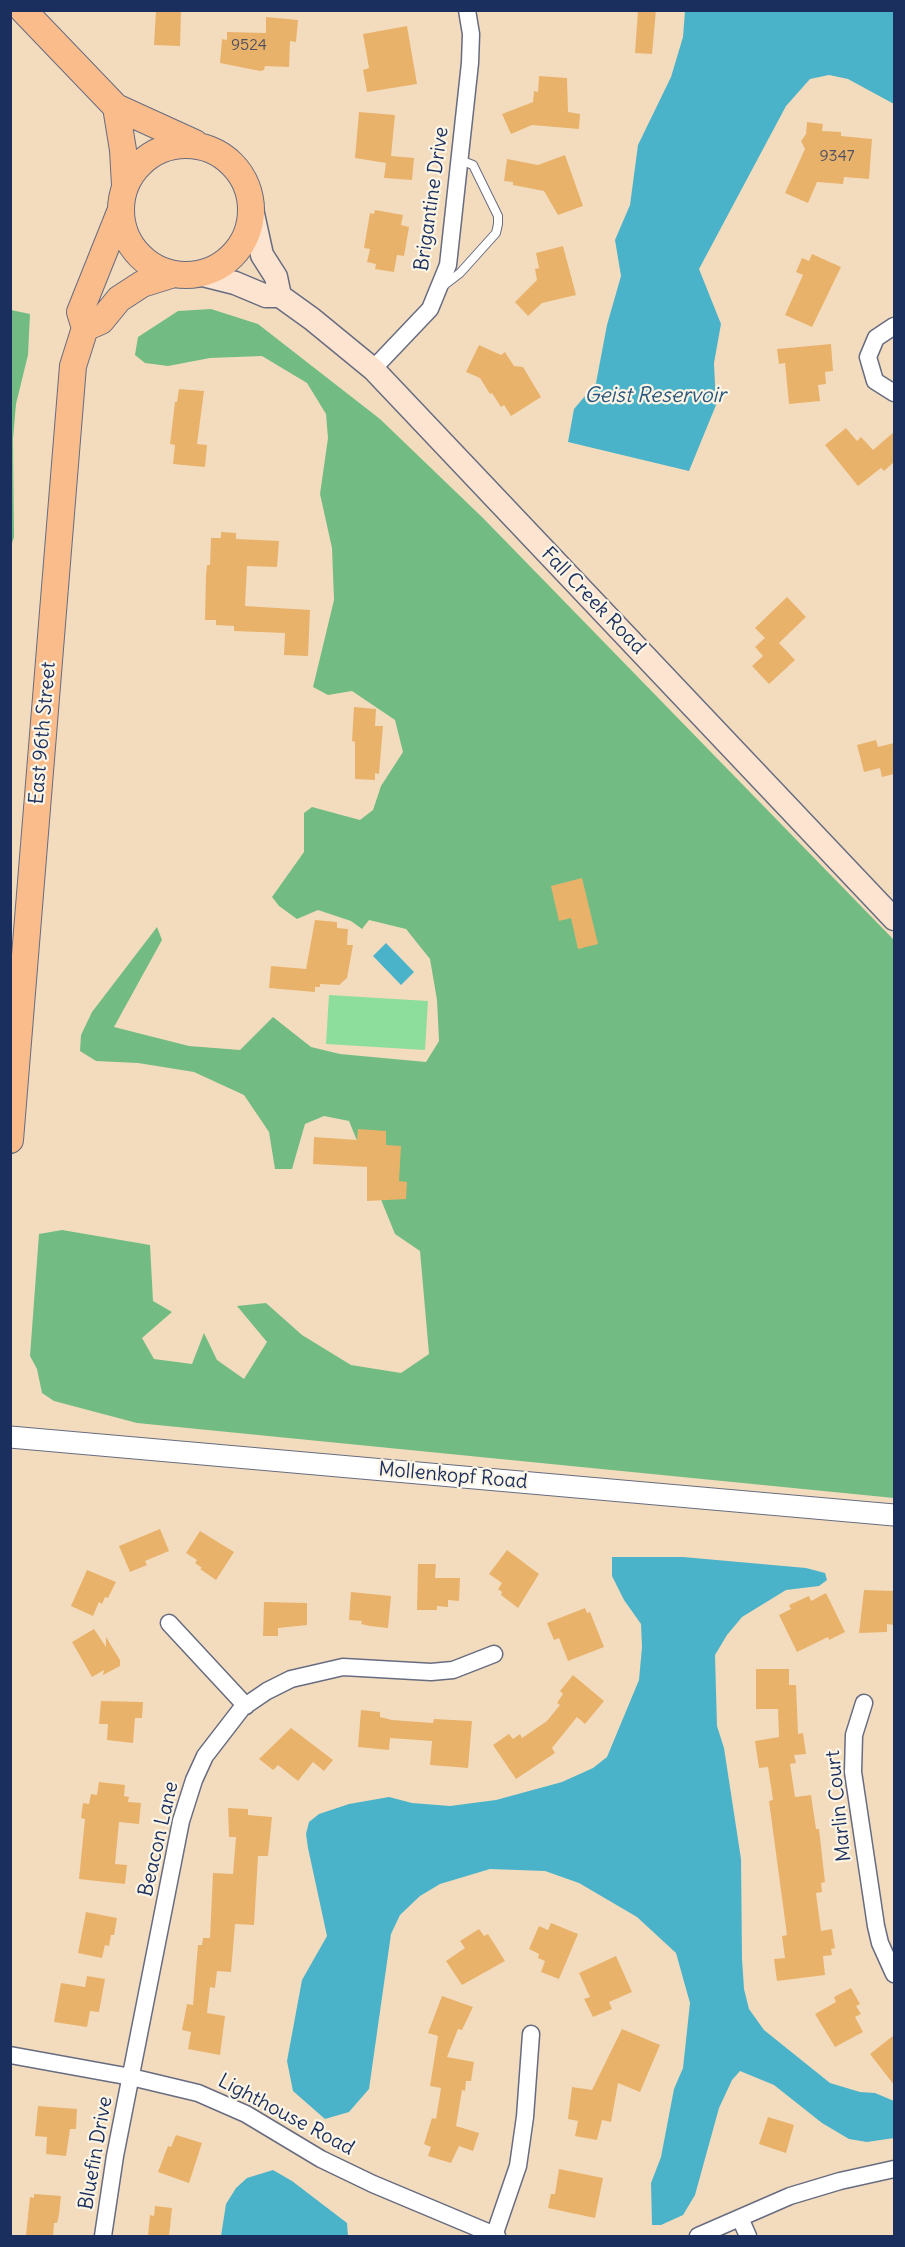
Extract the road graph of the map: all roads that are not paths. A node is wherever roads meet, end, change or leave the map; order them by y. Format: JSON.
{"nodes":[{"id":1,"x":22,"y":10,"type":"edge"},
{"id":2,"x":467,"y":10,"type":"edge"},
{"id":3,"x":116,"y":107,"type":"junction"},
{"id":4,"x":209,"y":148,"type":"junction"},
{"id":5,"x":460,"y":160,"type":"junction"},
{"id":6,"x":125,"y":185,"type":"junction"},
{"id":7,"x":250,"y":200,"type":"junction"},
{"id":8,"x":120,"y":212,"type":"junction"},
{"id":9,"x":174,"y":274,"type":"junction"},
{"id":10,"x":199,"y":274,"type":"junction"},
{"id":11,"x":440,"y":288,"type":"junction"},
{"id":12,"x":280,"y":296,"type":"junction"},
{"id":13,"x":894,"y":327,"type":"edge"},
{"id":14,"x":85,"y":328,"type":"junction"},
{"id":15,"x":373,"y":369,"type":"junction"},
{"id":16,"x":894,"y":393,"type":"edge"},
{"id":17,"x":894,"y":919,"type":"edge"},
{"id":18,"x":13,"y":1074,"type":"edge"},
{"id":19,"x":10,"y":1140,"type":"edge"},
{"id":20,"x":10,"y":1437,"type":"edge"},
{"id":21,"x":894,"y":1515,"type":"edge"},
{"id":22,"x":169,"y":1623,"type":"dead end"},
{"id":23,"x":494,"y":1654,"type":"dead end"},
{"id":24,"x":864,"y":1703,"type":"dead end"},
{"id":25,"x":246,"y":1706,"type":"junction"},
{"id":26,"x":894,"y":1974,"type":"edge"},
{"id":27,"x":531,"y":2034,"type":"dead end"},
{"id":28,"x":10,"y":2055,"type":"edge"},
{"id":29,"x":131,"y":2077,"type":"junction"},
{"id":30,"x":894,"y":2169,"type":"edge"},
{"id":31,"x":740,"y":2218,"type":"junction"},
{"id":32,"x":103,"y":2236,"type":"edge"},
{"id":33,"x":495,"y":2236,"type":"edge"},
{"id":34,"x":698,"y":2236,"type":"edge"},
{"id":35,"x":748,"y":2236,"type":"edge"}],
"edges":[{"from":1,"to":3,"type":"main road"},
{"from":2,"to":5,"type":"street","name":"Brigantine Drive"},
{"from":3,"to":4,"type":"main road"},
{"from":3,"to":6,"type":"main road"},
{"from":4,"to":6,"type":"main road"},
{"from":4,"to":7,"type":"main road"},
{"from":5,"to":11,"type":"street","name":"Brigantine Drive"},
{"from":5,"to":11,"type":"lane"},
{"from":6,"to":8,"type":"main road"},
{"from":7,"to":10,"type":"main road"},
{"from":7,"to":12,"type":"main road"},
{"from":8,"to":9,"type":"main road"},
{"from":8,"to":14,"type":"main road","name":"East 96th Street"},
{"from":9,"to":10,"type":"main road"},
{"from":9,"to":14,"type":"main road"},
{"from":10,"to":12,"type":"main road","name":"Fall Creek Road"},
{"from":11,"to":15,"type":"street","name":"Brigantine Drive"},
{"from":12,"to":15,"type":"main road","name":"Fall Creek Road"},
{"from":13,"to":16,"type":"street"},
{"from":14,"to":18,"type":"main road","name":"East 96th Street"},
{"from":15,"to":17,"type":"main road","name":"Fall Creek Road"},
{"from":18,"to":19,"type":"main road","name":"East 96th Street"},
{"from":20,"to":21,"type":"street","name":"Mollenkopf Road"},
{"from":22,"to":25,"type":"street"},
{"from":23,"to":25,"type":"street","name":"Beacon Lane"},
{"from":24,"to":26,"type":"street","name":"Marlin Court"},
{"from":25,"to":29,"type":"street","name":"Beacon Lane"},
{"from":27,"to":33,"type":"street"},
{"from":28,"to":29,"type":"street","name":"Lighthouse Road"},
{"from":29,"to":32,"type":"street","name":"Bluefin Drive"},
{"from":29,"to":33,"type":"street","name":"Lighthouse Road"},
{"from":30,"to":31,"type":"street"},
{"from":31,"to":34,"type":"street"},
{"from":31,"to":35,"type":"street"}]}
